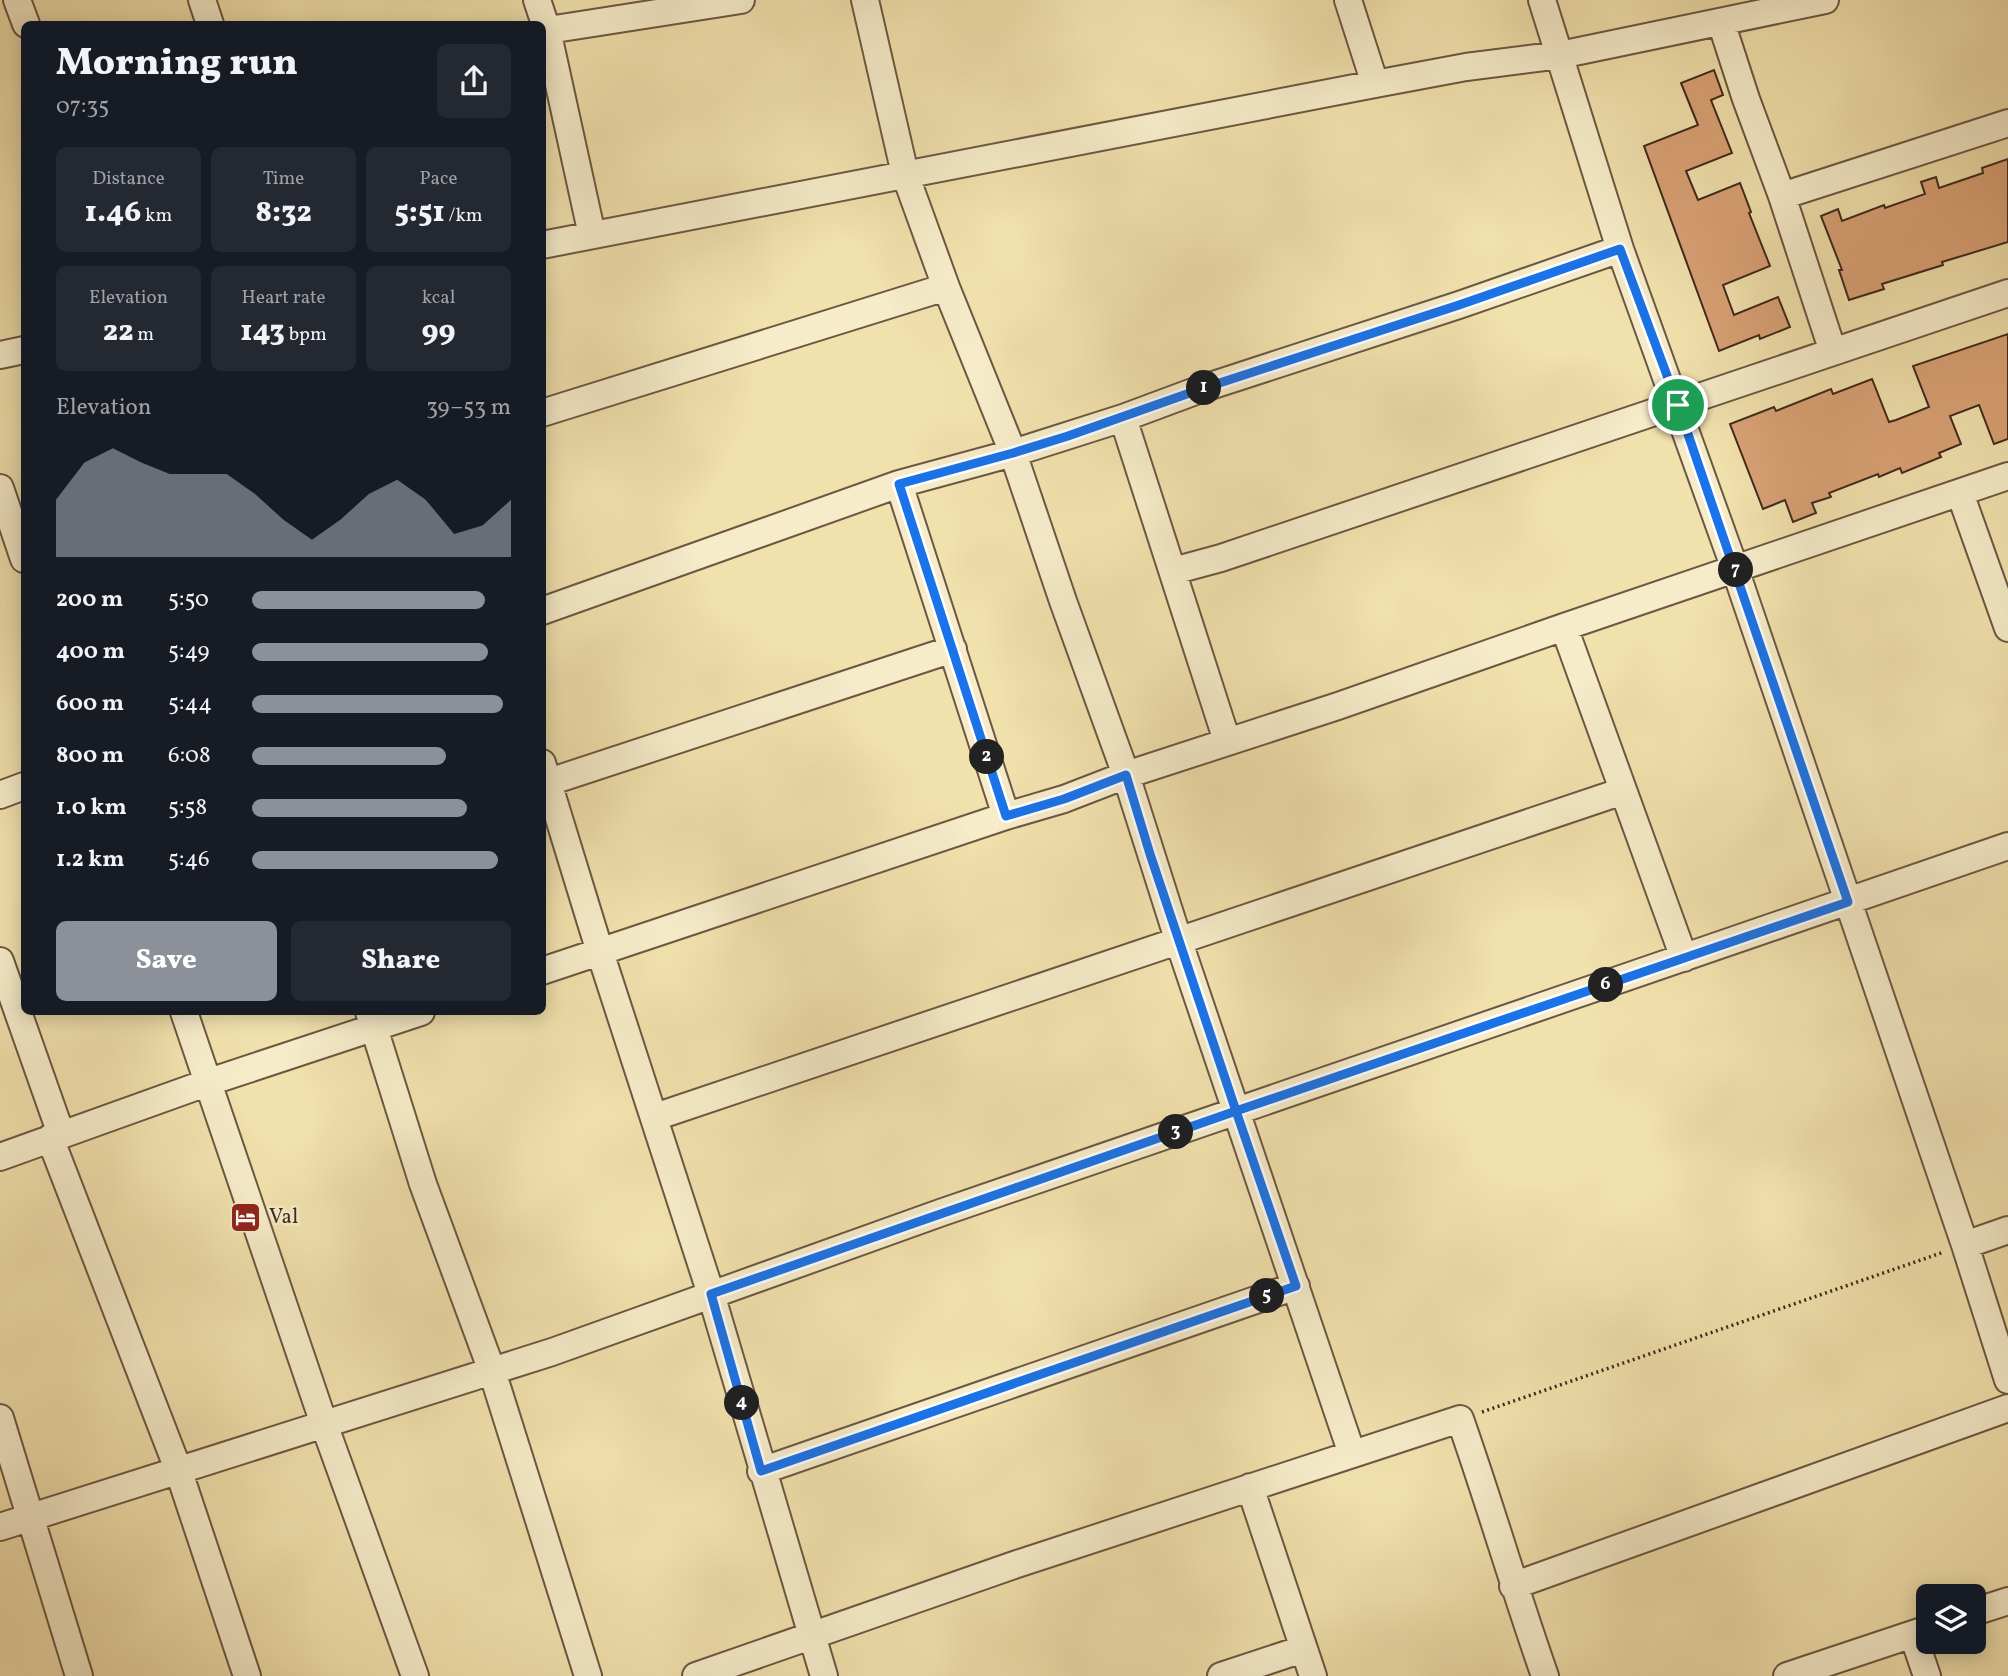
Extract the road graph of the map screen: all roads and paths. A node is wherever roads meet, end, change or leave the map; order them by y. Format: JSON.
{"nodes":[{"id":1,"x":17,"y":0,"type":"edge"},
{"id":2,"x":202,"y":0,"type":"edge"},
{"id":3,"x":537,"y":0,"type":"edge"},
{"id":4,"x":741,"y":0,"type":"edge"},
{"id":5,"x":865,"y":0,"type":"edge"},
{"id":6,"x":1348,"y":0,"type":"edge"},
{"id":7,"x":1542,"y":0,"type":"edge"},
{"id":8,"x":1825,"y":0,"type":"edge"},
{"id":9,"x":700,"y":3,"type":"edge"},
{"id":10,"x":25,"y":21,"type":"edge"},
{"id":11,"x":209,"y":21,"type":"edge"},
{"id":12,"x":543,"y":21,"type":"edge"},
{"id":13,"x":1721,"y":22,"type":"junction"},
{"id":14,"x":546,"y":30,"type":"edge"},
{"id":15,"x":546,"y":34,"type":"edge"},
{"id":16,"x":1560,"y":55,"type":"junction"},
{"id":17,"x":1375,"y":84,"type":"junction"},
{"id":18,"x":2008,"y":123,"type":"edge"},
{"id":19,"x":905,"y":174,"type":"junction"},
{"id":20,"x":1782,"y":196,"type":"junction"},
{"id":21,"x":592,"y":235,"type":"junction"},
{"id":22,"x":546,"y":244,"type":"edge"},
{"id":23,"x":1620,"y":249,"type":"junction"},
{"id":24,"x":946,"y":287,"type":"junction"},
{"id":25,"x":2008,"y":293,"type":"edge"},
{"id":26,"x":21,"y":351,"type":"edge"},
{"id":27,"x":1833,"y":352,"type":"junction"},
{"id":28,"x":0,"y":355,"type":"edge"},
{"id":29,"x":1678,"y":405,"type":"junction"},
{"id":30,"x":546,"y":412,"type":"edge"},
{"id":31,"x":1123,"y":418,"type":"junction"},
{"id":32,"x":1013,"y":453,"type":"junction"},
{"id":33,"x":2008,"y":476,"type":"edge"},
{"id":34,"x":899,"y":484,"type":"junction"},
{"id":35,"x":0,"y":488,"type":"edge"},
{"id":36,"x":1960,"y":493,"type":"junction"},
{"id":37,"x":21,"y":550,"type":"edge"},
{"id":38,"x":1735,"y":569,"type":"junction"},
{"id":39,"x":1173,"y":571,"type":"junction"},
{"id":40,"x":546,"y":610,"type":"edge"},
{"id":41,"x":1564,"y":627,"type":"junction"},
{"id":42,"x":2008,"y":628,"type":"edge"},
{"id":43,"x":953,"y":649,"type":"junction"},
{"id":44,"x":1227,"y":741,"type":"junction"},
{"id":45,"x":546,"y":773,"type":"edge"},
{"id":46,"x":1126,"y":775,"type":"junction"},
{"id":47,"x":21,"y":787,"type":"edge"},
{"id":48,"x":1623,"y":791,"type":"junction"},
{"id":49,"x":0,"y":795,"type":"edge"},
{"id":50,"x":1006,"y":816,"type":"junction"},
{"id":51,"x":2008,"y":847,"type":"edge"},
{"id":52,"x":1848,"y":902,"type":"junction"},
{"id":53,"x":1179,"y":942,"type":"junction"},
{"id":54,"x":600,"y":952,"type":"junction"},
{"id":55,"x":1684,"y":958,"type":"junction"},
{"id":56,"x":0,"y":961,"type":"edge"},
{"id":57,"x":546,"y":970,"type":"edge"},
{"id":58,"x":185,"y":1015,"type":"edge"},
{"id":59,"x":400,"y":1015,"type":"edge"},
{"id":60,"x":372,"y":1019,"type":"edge"},
{"id":61,"x":209,"y":1082,"type":"junction"},
{"id":62,"x":1236,"y":1111,"type":"junction"},
{"id":63,"x":655,"y":1117,"type":"junction"},
{"id":64,"x":55,"y":1136,"type":"junction"},
{"id":65,"x":0,"y":1157,"type":"edge"},
{"id":66,"x":2008,"y":1230,"type":"edge"},
{"id":67,"x":1965,"y":1245,"type":"junction"},
{"id":68,"x":1296,"y":1286,"type":"junction"},
{"id":69,"x":711,"y":1294,"type":"junction"},
{"id":70,"x":492,"y":1371,"type":"junction"},
{"id":71,"x":2008,"y":1380,"type":"edge"},
{"id":72,"x":2008,"y":1408,"type":"edge"},
{"id":73,"x":0,"y":1418,"type":"edge"},
{"id":74,"x":1460,"y":1419,"type":"junction"},
{"id":75,"x":324,"y":1424,"type":"junction"},
{"id":76,"x":1352,"y":1454,"type":"junction"},
{"id":77,"x":178,"y":1469,"type":"junction"},
{"id":78,"x":761,"y":1471,"type":"junction"},
{"id":79,"x":1250,"y":1487,"type":"junction"},
{"id":80,"x":30,"y":1517,"type":"junction"},
{"id":81,"x":0,"y":1527,"type":"edge"},
{"id":82,"x":1513,"y":1586,"type":"junction"},
{"id":83,"x":2008,"y":1601,"type":"edge"},
{"id":84,"x":1986,"y":1608,"type":"edge"},
{"id":85,"x":1916,"y":1634,"type":"edge"},
{"id":86,"x":811,"y":1636,"type":"junction"},
{"id":87,"x":1303,"y":1648,"type":"junction"},
{"id":88,"x":1924,"y":1654,"type":"edge"},
{"id":89,"x":79,"y":1676,"type":"edge"},
{"id":90,"x":247,"y":1676,"type":"edge"},
{"id":91,"x":415,"y":1676,"type":"edge"},
{"id":92,"x":588,"y":1676,"type":"edge"},
{"id":93,"x":696,"y":1676,"type":"edge"},
{"id":94,"x":824,"y":1676,"type":"edge"},
{"id":95,"x":1221,"y":1676,"type":"edge"},
{"id":96,"x":1313,"y":1676,"type":"edge"},
{"id":97,"x":1545,"y":1676,"type":"edge"},
{"id":98,"x":1787,"y":1676,"type":"edge"},
{"id":99,"x":1927,"y":1676,"type":"edge"}],
"edges":[{"from":1,"to":10,"type":"street"},
{"from":2,"to":11,"type":"street"},
{"from":3,"to":12,"type":"street"},
{"from":4,"to":9,"type":"street"},
{"from":5,"to":19,"type":"street"},
{"from":6,"to":17,"type":"street"},
{"from":7,"to":16,"type":"street"},
{"from":8,"to":13,"type":"street"},
{"from":9,"to":14,"type":"street"},
{"from":13,"to":16,"type":"street"},
{"from":13,"to":20,"type":"street"},
{"from":15,"to":21,"type":"street"},
{"from":16,"to":17,"type":"street"},
{"from":16,"to":23,"type":"street"},
{"from":17,"to":19,"type":"street"},
{"from":18,"to":20,"type":"street"},
{"from":19,"to":21,"type":"street"},
{"from":19,"to":24,"type":"street"},
{"from":20,"to":27,"type":"street"},
{"from":21,"to":22,"type":"street"},
{"from":23,"to":29,"type":"street"},
{"from":23,"to":31,"type":"street"},
{"from":24,"to":30,"type":"street"},
{"from":24,"to":32,"type":"street"},
{"from":25,"to":27,"type":"street"},
{"from":26,"to":28,"type":"street"},
{"from":27,"to":29,"type":"street"},
{"from":29,"to":38,"type":"street"},
{"from":29,"to":39,"type":"street"},
{"from":31,"to":32,"type":"street"},
{"from":31,"to":39,"type":"street"},
{"from":32,"to":34,"type":"street"},
{"from":32,"to":46,"type":"street"},
{"from":33,"to":36,"type":"street"},
{"from":34,"to":40,"type":"street"},
{"from":34,"to":43,"type":"street"},
{"from":35,"to":37,"type":"street"},
{"from":36,"to":38,"type":"street"},
{"from":36,"to":42,"type":"street"},
{"from":38,"to":41,"type":"street"},
{"from":38,"to":52,"type":"street"},
{"from":39,"to":44,"type":"street"},
{"from":41,"to":44,"type":"street"},
{"from":41,"to":48,"type":"street"},
{"from":43,"to":45,"type":"street"},
{"from":43,"to":50,"type":"street"},
{"from":44,"to":46,"type":"street"},
{"from":45,"to":54,"type":"street"},
{"from":46,"to":50,"type":"street"},
{"from":46,"to":53,"type":"street"},
{"from":47,"to":49,"type":"street"},
{"from":48,"to":53,"type":"street"},
{"from":48,"to":55,"type":"street"},
{"from":50,"to":54,"type":"street"},
{"from":51,"to":52,"type":"street"},
{"from":52,"to":55,"type":"street"},
{"from":52,"to":67,"type":"street"},
{"from":53,"to":62,"type":"street"},
{"from":53,"to":63,"type":"street"},
{"from":54,"to":57,"type":"street"},
{"from":54,"to":63,"type":"street"},
{"from":55,"to":62,"type":"street"},
{"from":56,"to":64,"type":"street"},
{"from":58,"to":61,"type":"street"},
{"from":59,"to":60,"type":"street"},
{"from":60,"to":61,"type":"street"},
{"from":60,"to":70,"type":"street"},
{"from":61,"to":64,"type":"street"},
{"from":61,"to":75,"type":"street"},
{"from":62,"to":68,"type":"street"},
{"from":62,"to":69,"type":"street"},
{"from":63,"to":69,"type":"street"},
{"from":64,"to":65,"type":"street"},
{"from":64,"to":77,"type":"street"},
{"from":66,"to":67,"type":"street"},
{"from":67,"to":71,"type":"street"},
{"from":67,"to":74,"type":"path"},
{"from":68,"to":76,"type":"street"},
{"from":68,"to":78,"type":"street"},
{"from":69,"to":70,"type":"street"},
{"from":69,"to":78,"type":"street"},
{"from":70,"to":75,"type":"street"},
{"from":70,"to":92,"type":"street"},
{"from":72,"to":82,"type":"street"},
{"from":73,"to":80,"type":"street"},
{"from":74,"to":76,"type":"street"},
{"from":74,"to":82,"type":"street"},
{"from":75,"to":77,"type":"street"},
{"from":75,"to":91,"type":"street"},
{"from":76,"to":79,"type":"street"},
{"from":77,"to":80,"type":"street"},
{"from":77,"to":90,"type":"street"},
{"from":78,"to":86,"type":"street"},
{"from":79,"to":86,"type":"street"},
{"from":79,"to":87,"type":"street"},
{"from":80,"to":81,"type":"street"},
{"from":80,"to":89,"type":"street"},
{"from":82,"to":97,"type":"street"},
{"from":83,"to":84,"type":"street"},
{"from":85,"to":98,"type":"street"},
{"from":86,"to":93,"type":"street"},
{"from":86,"to":94,"type":"street"},
{"from":87,"to":95,"type":"street"},
{"from":87,"to":96,"type":"street"},
{"from":88,"to":99,"type":"street"}]}
